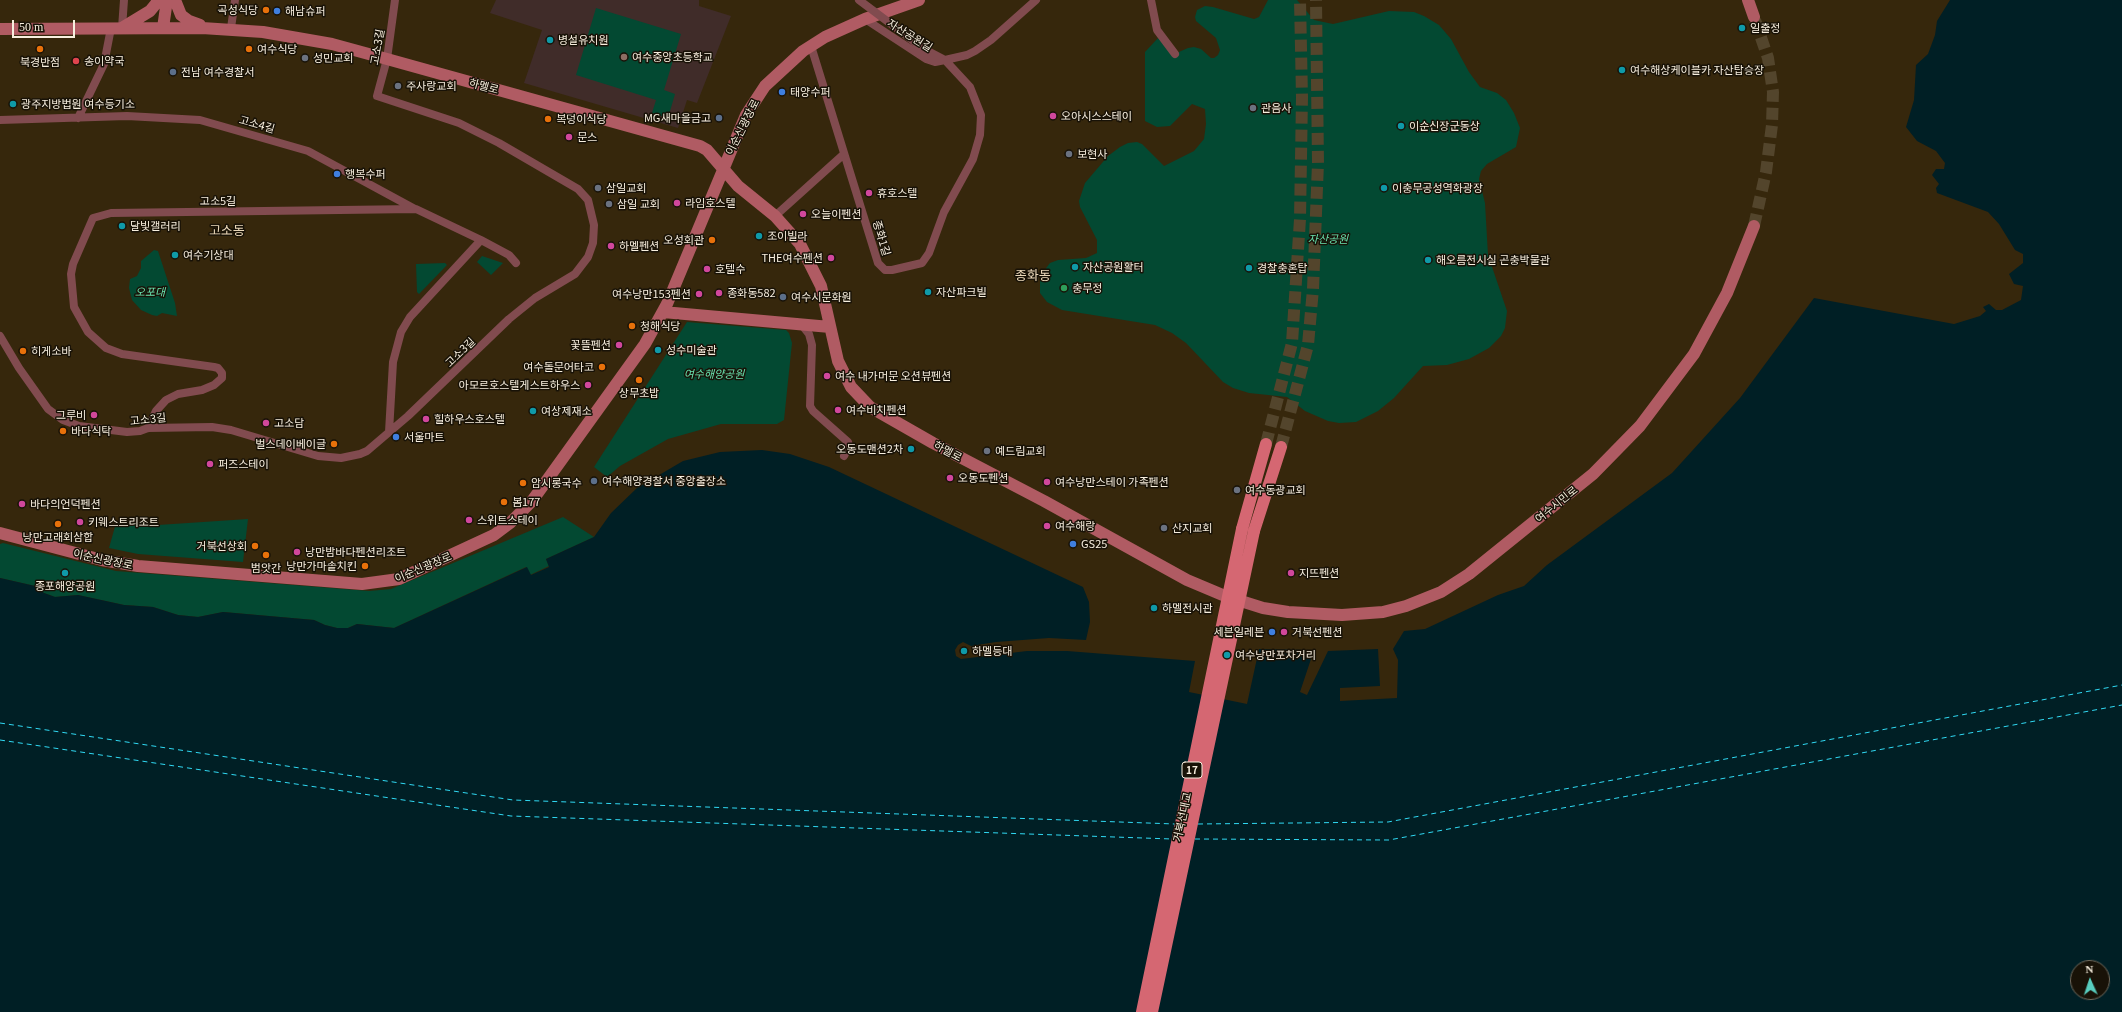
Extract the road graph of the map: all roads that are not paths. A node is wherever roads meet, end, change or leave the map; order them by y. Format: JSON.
{"nodes":[{"id":1,"x":124,"y":0,"type":"edge"},
{"id":2,"x":159,"y":0,"type":"edge"},
{"id":3,"x":167,"y":0,"type":"edge"},
{"id":4,"x":175,"y":0,"type":"edge"},
{"id":5,"x":235,"y":0,"type":"edge"},
{"id":6,"x":395,"y":0,"type":"edge"},
{"id":7,"x":859,"y":0,"type":"edge"},
{"id":8,"x":919,"y":0,"type":"edge"},
{"id":9,"x":1036,"y":0,"type":"edge"},
{"id":10,"x":1151,"y":0,"type":"edge"},
{"id":11,"x":1748,"y":0,"type":"edge"},
{"id":12,"x":1754,"y":17,"type":"tunnel mouth"},
{"id":13,"x":865,"y":19,"type":"junction"},
{"id":14,"x":117,"y":28,"type":"junction"},
{"id":15,"x":163,"y":28,"type":"junction"},
{"id":16,"x":206,"y":28,"type":"junction"},
{"id":17,"x":231,"y":28,"type":"junction"},
{"id":18,"x":1,"y":31,"type":"edge"},
{"id":19,"x":811,"y":46,"type":"junction"},
{"id":20,"x":1175,"y":54,"type":"dead end"},
{"id":21,"x":387,"y":59,"type":"junction"},
{"id":22,"x":945,"y":60,"type":"junction"},
{"id":23,"x":78,"y":118,"type":"junction"},
{"id":24,"x":0,"y":120,"type":"edge"},
{"id":25,"x":844,"y":154,"type":"junction"},
{"id":26,"x":722,"y":168,"type":"junction"},
{"id":27,"x":416,"y":209,"type":"junction"},
{"id":28,"x":775,"y":216,"type":"junction"},
{"id":29,"x":1754,"y":226,"type":"tunnel mouth"},
{"id":30,"x":481,"y":240,"type":"junction"},
{"id":31,"x":516,"y":263,"type":"dead end"},
{"id":32,"x":663,"y":312,"type":"junction"},
{"id":33,"x":801,"y":324,"type":"junction"},
{"id":34,"x":830,"y":327,"type":"junction"},
{"id":35,"x":0,"y":336,"type":"edge"},
{"id":36,"x":148,"y":428,"type":"junction"},
{"id":37,"x":389,"y":432,"type":"junction"},
{"id":38,"x":1266,"y":444,"type":"tunnel mouth"},
{"id":39,"x":1282,"y":447,"type":"tunnel mouth"},
{"id":40,"x":844,"y":456,"type":"dead end"},
{"id":41,"x":0,"y":533,"type":"edge"},
{"id":42,"x":1244,"y":602,"type":"joint"},
{"id":43,"x":1142,"y":1012,"type":"edge"},
{"id":44,"x":1152,"y":1012,"type":"edge"}],
"edges":[{"from":1,"to":14,"type":"street"},
{"from":2,"to":14,"type":"street"},
{"from":3,"to":15,"type":"street"},
{"from":4,"to":16,"type":"street"},
{"from":5,"to":17,"type":"street"},
{"from":6,"to":21,"type":"street","name":"고소3길"},
{"from":7,"to":22,"type":"street","name":"자산공원길","bridge":true},
{"from":8,"to":13,"type":"street","name":"이순신광장로"},
{"from":9,"to":22,"type":"street","name":"자산공원길"},
{"from":10,"to":20,"type":"street"},
{"from":11,"to":12,"type":"street"},
{"from":13,"to":19,"type":"street","name":"이순신광장로"},
{"from":13,"to":22,"type":"street","name":"자산공원길"},
{"from":14,"to":15,"type":"street","name":"하멜로"},
{"from":14,"to":18,"type":"street","name":"하멜로"},
{"from":14,"to":23,"type":"street"},
{"from":15,"to":16,"type":"street","name":"하멜로"},
{"from":16,"to":17,"type":"street","name":"하멜로"},
{"from":17,"to":21,"type":"street","name":"하멜로"},
{"from":19,"to":25,"type":"street","name":"종화1길"},
{"from":19,"to":26,"type":"street","name":"이순신광장로"},
{"from":21,"to":26,"type":"street","name":"하멜로"},
{"from":21,"to":37,"type":"street","name":"고소3길"},
{"from":22,"to":25,"type":"street","name":"종화1길"},
{"from":23,"to":24,"type":"street","name":"고소4길"},
{"from":23,"to":27,"type":"street","name":"고소4길"},
{"from":25,"to":28,"type":"street"},
{"from":26,"to":28,"type":"street","name":"하멜로"},
{"from":26,"to":32,"type":"street","name":"이순신광장로"},
{"from":27,"to":30,"type":"street","name":"고소5길"},
{"from":27,"to":36,"type":"street","name":"고소5길"},
{"from":28,"to":34,"type":"street","name":"하멜로"},
{"from":29,"to":42,"type":"street","name":"여수시민로"},
{"from":30,"to":31,"type":"street","name":"고소5길"},
{"from":30,"to":37,"type":"street"},
{"from":32,"to":33,"type":"street"},
{"from":32,"to":41,"type":"street","name":"이순신광장로"},
{"from":33,"to":34,"type":"street"},
{"from":33,"to":40,"type":"street"},
{"from":34,"to":42,"type":"street","name":"하멜로"},
{"from":35,"to":36,"type":"street","name":"고소3길"},
{"from":36,"to":37,"type":"street","name":"고소3길"},
{"from":38,"to":43,"type":"main road","name":"거북선대교","number":"17","bridge":true},
{"from":39,"to":44,"type":"main road","name":"거북선대교","number":"17","bridge":true}]}
